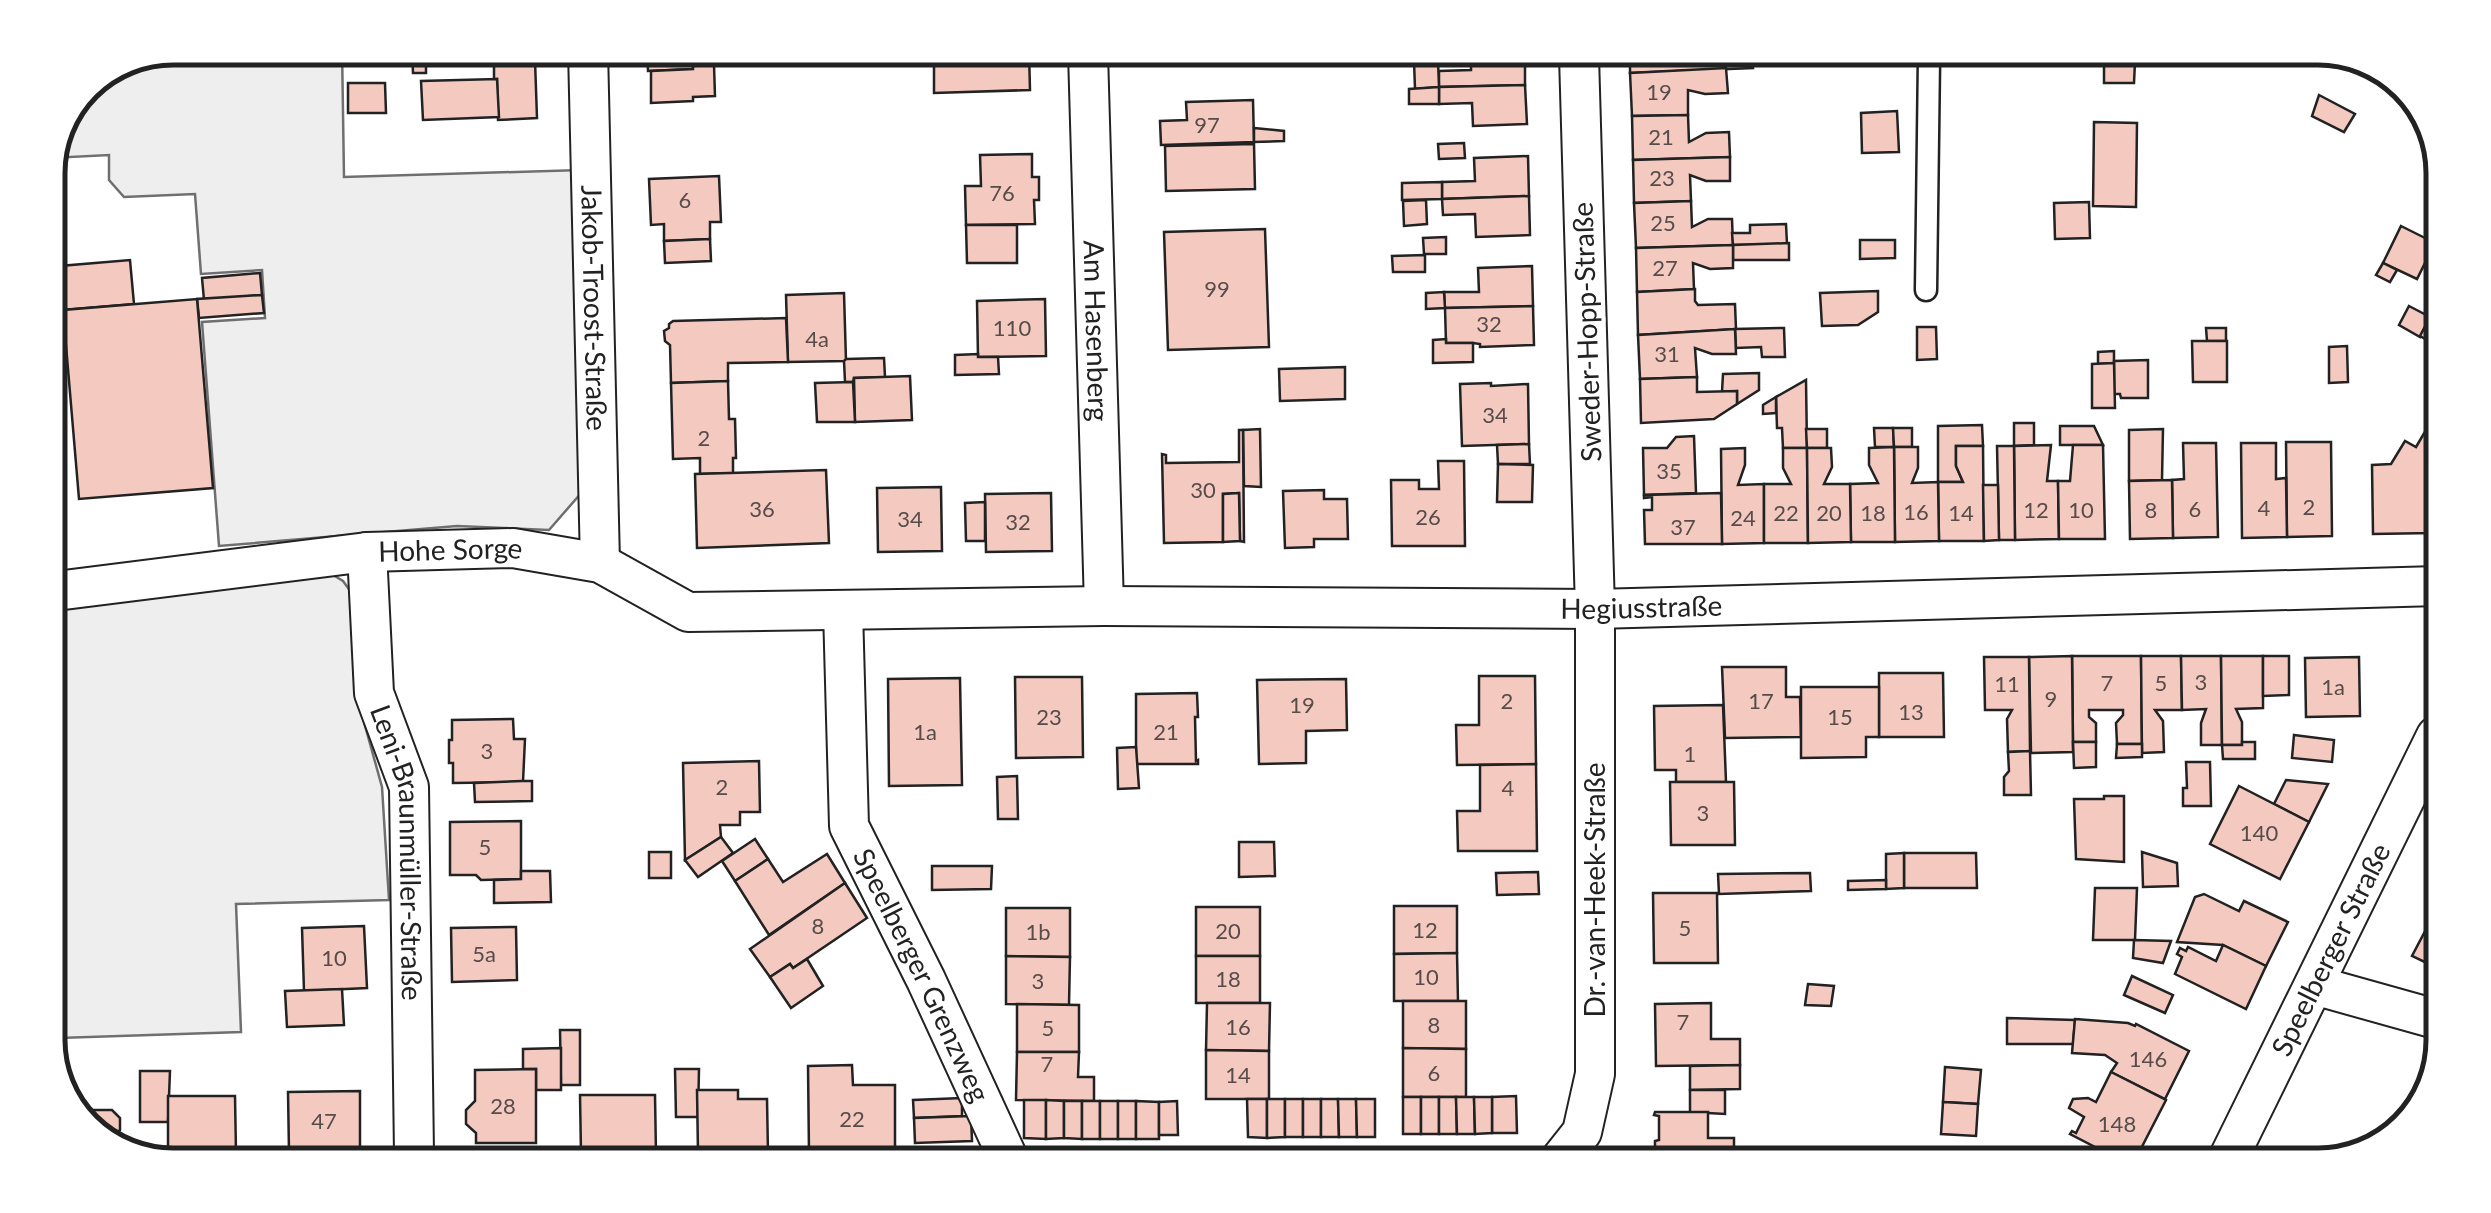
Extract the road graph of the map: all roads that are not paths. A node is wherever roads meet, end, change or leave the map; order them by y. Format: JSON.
{"nodes":[{"id":1,"x":588,"y":65,"type":"edge"},
{"id":2,"x":1088,"y":65,"type":"edge"},
{"id":3,"x":1579,"y":65,"type":"edge"},
{"id":4,"x":1929,"y":65,"type":"edge"},
{"id":5,"x":1926,"y":290,"type":"dead end"},
{"id":6,"x":367,"y":552,"type":"junction"},
{"id":7,"x":600,"y":563,"type":"junction"},
{"id":8,"x":2426,"y":586,"type":"edge"},
{"id":9,"x":65,"y":590,"type":"edge"},
{"id":10,"x":1104,"y":606,"type":"junction"},
{"id":11,"x":1596,"y":609,"type":"junction"},
{"id":12,"x":842,"y":610,"type":"junction"},
{"id":13,"x":2426,"y":756,"type":"edge"},
{"id":14,"x":2314,"y":985,"type":"junction"},
{"id":15,"x":2426,"y":1016,"type":"edge"},
{"id":16,"x":414,"y":1148,"type":"edge"},
{"id":17,"x":1003,"y":1148,"type":"edge"},
{"id":18,"x":1569,"y":1148,"type":"edge"},
{"id":19,"x":2232,"y":1148,"type":"edge"}],
"edges":[{"from":1,"to":7,"type":"street","name":"Jakob-Troost-Straße"},
{"from":2,"to":10,"type":"street","name":"Am Hasenberg"},
{"from":3,"to":11,"type":"street","name":"Sweder-Hopp-Straße"},
{"from":4,"to":5,"type":"lane"},
{"from":6,"to":7,"type":"street","name":"Hohe Sorge"},
{"from":6,"to":9,"type":"street","name":"Hohe Sorge"},
{"from":6,"to":16,"type":"street","name":"Leni-Braunmüller-Straße"},
{"from":7,"to":12,"type":"street","name":"Hohe Sorge"},
{"from":8,"to":11,"type":"street","name":"Hegiusstraße"},
{"from":10,"to":11,"type":"street","name":"Hegiusstraße"},
{"from":10,"to":12,"type":"street","name":"Hegiusstraße"},
{"from":11,"to":18,"type":"street","name":"Dr.-van-Heek-Straße"},
{"from":12,"to":17,"type":"street","name":"Speelberger Grenzweg"},
{"from":13,"to":14,"type":"street","name":"Speelberger Straße"},
{"from":14,"to":15,"type":"street"},
{"from":14,"to":19,"type":"street","name":"Speelberger Straße"}]}
